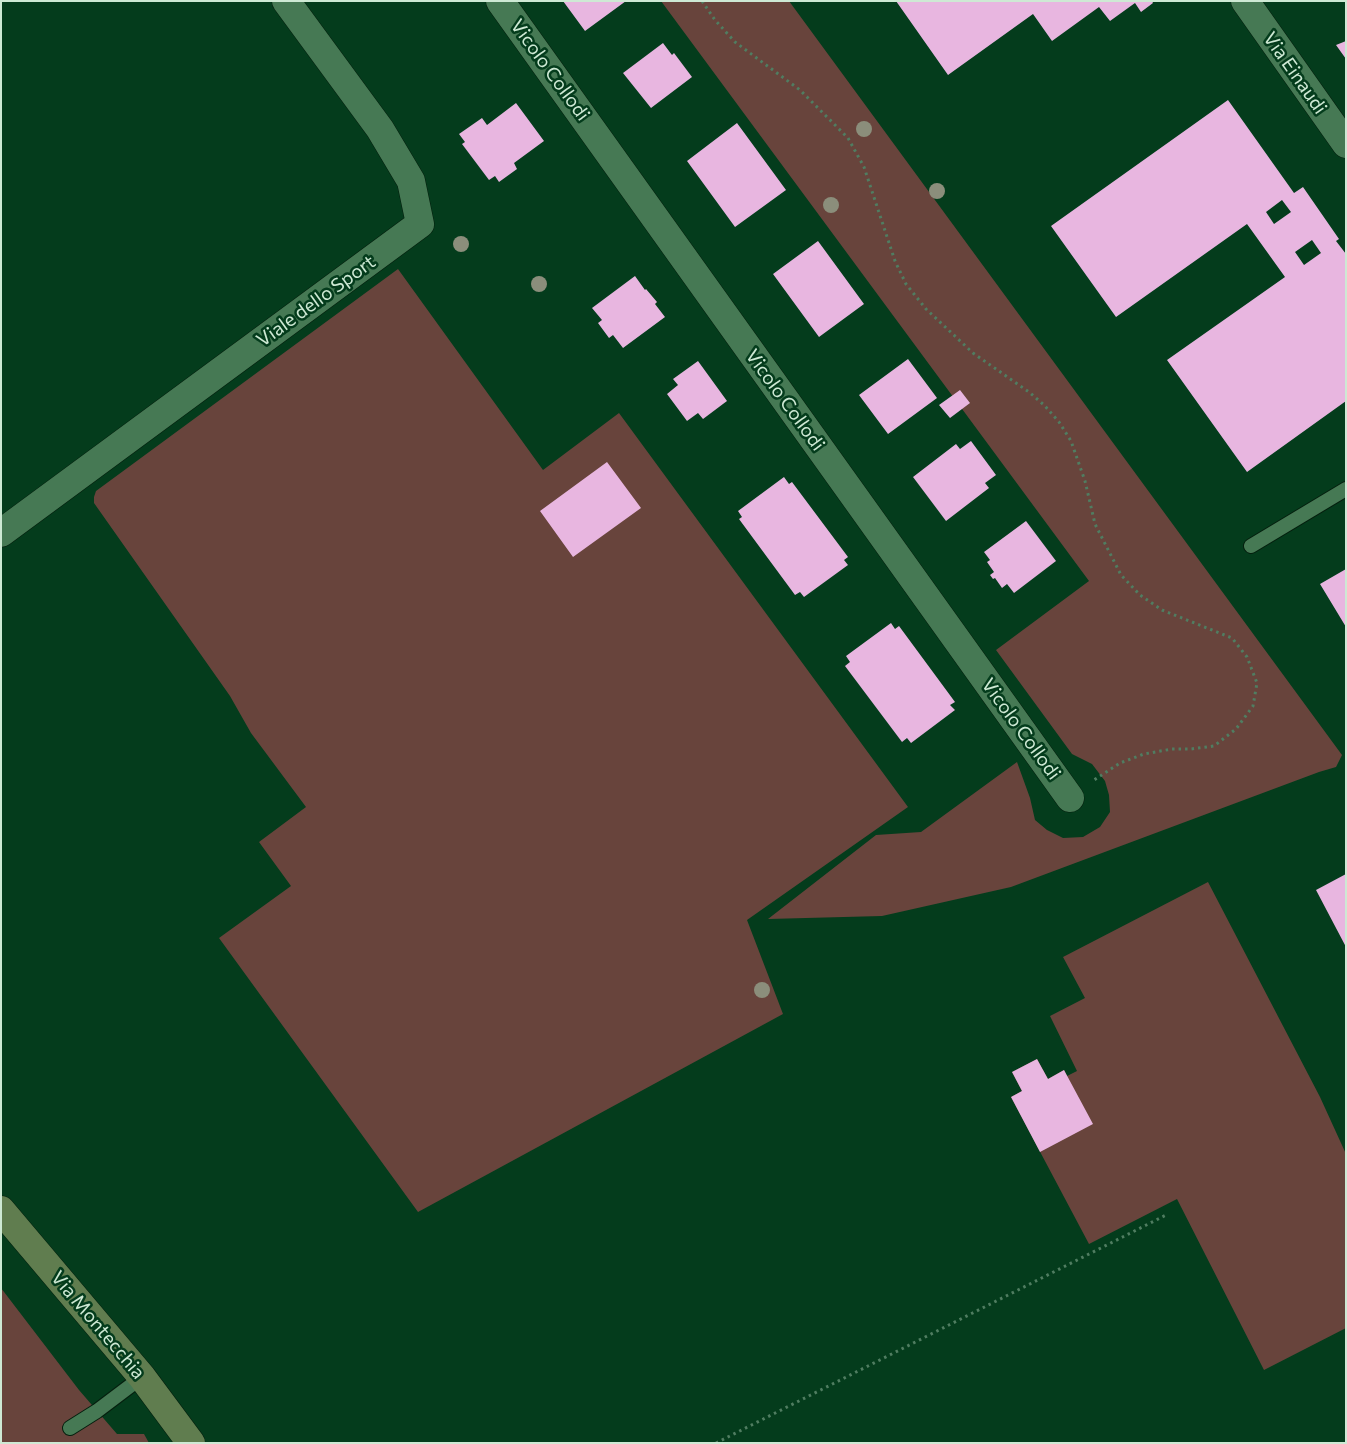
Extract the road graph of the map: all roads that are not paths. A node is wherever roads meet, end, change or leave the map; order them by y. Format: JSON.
{"nodes":[{"id":1,"x":286,"y":1,"type":"edge"},
{"id":2,"x":500,"y":1,"type":"edge"},
{"id":3,"x":1245,"y":1,"type":"edge"},
{"id":4,"x":1346,"y":144,"type":"edge"},
{"id":5,"x":1346,"y":488,"type":"edge"},
{"id":6,"x":1,"y":533,"type":"edge"},
{"id":7,"x":1251,"y":546,"type":"dead end"},
{"id":8,"x":1070,"y":798,"type":"road end"},
{"id":9,"x":1,"y":1210,"type":"edge"},
{"id":10,"x":142,"y":1376,"type":"junction"},
{"id":11,"x":70,"y":1428,"type":"dead end"},
{"id":12,"x":191,"y":1443,"type":"edge"}],
"edges":[{"from":1,"to":6,"type":"street","name":"Viale dello Sport"},
{"from":2,"to":8,"type":"street","name":"Vicolo Collodi"},
{"from":3,"to":4,"type":"street","name":"Via Einaudi"},
{"from":5,"to":7,"type":"lane"},
{"from":9,"to":10,"type":"street","name":"Via Montecchia"},
{"from":10,"to":11,"type":"lane"},
{"from":10,"to":12,"type":"street","name":"Via Montecchia"}]}
